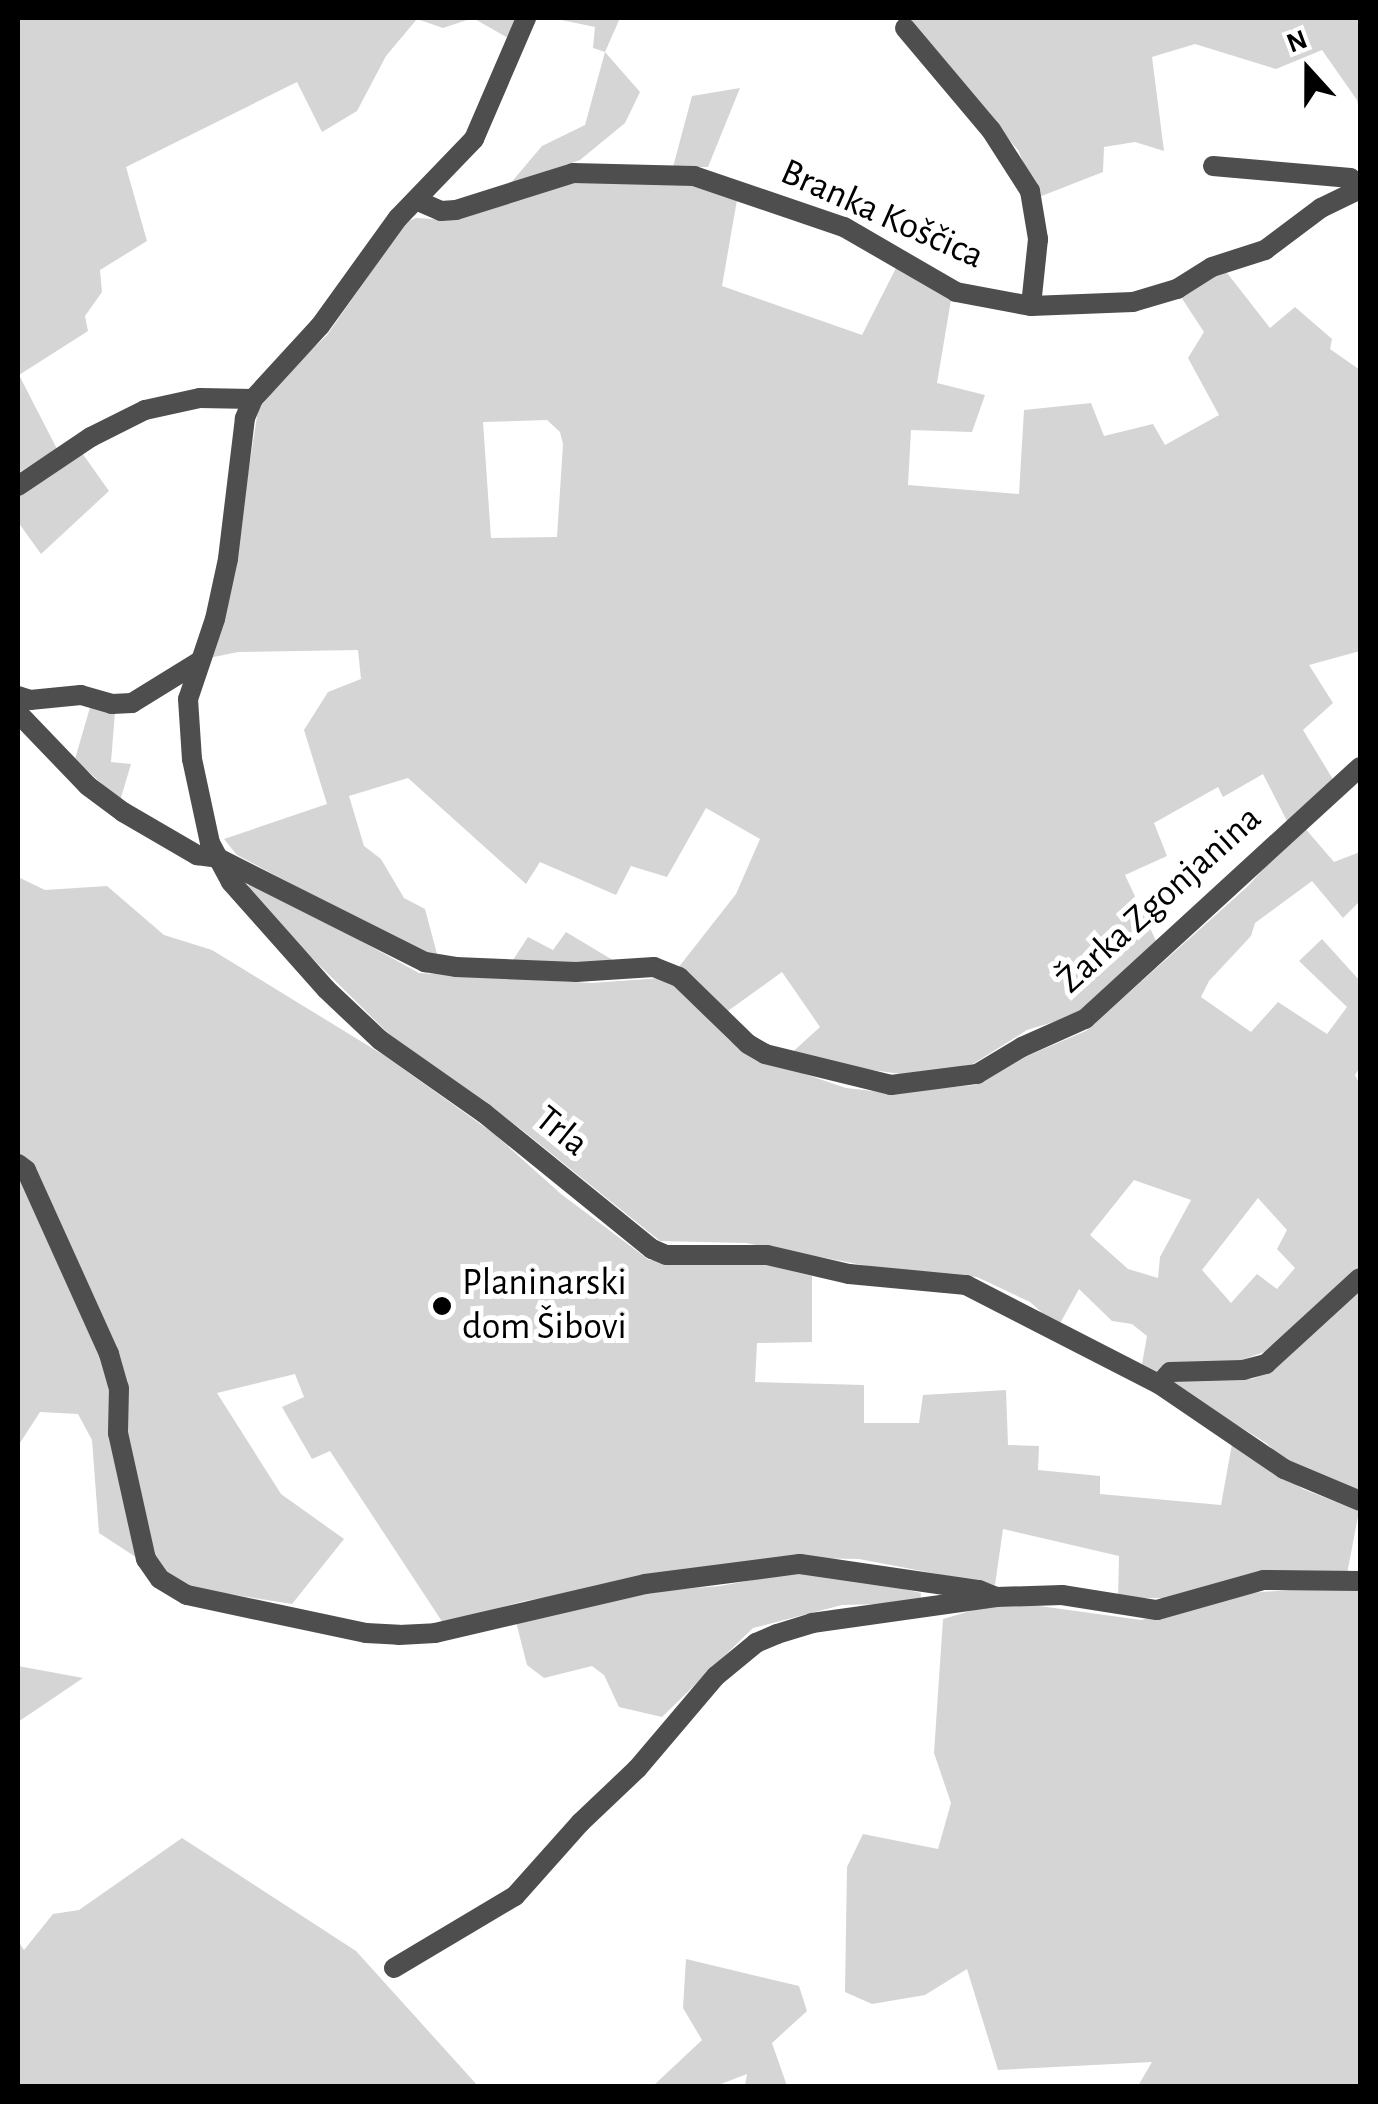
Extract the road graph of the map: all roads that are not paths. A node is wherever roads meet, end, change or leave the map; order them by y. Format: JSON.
{"nodes":[{"id":1,"x":526,"y":18,"type":"edge"},
{"id":2,"x":905,"y":28,"type":"dead end"},
{"id":3,"x":1213,"y":166,"type":"dead end"},
{"id":4,"x":1360,"y":188,"type":"edge"},
{"id":5,"x":416,"y":200,"type":"junction"},
{"id":6,"x":1031,"y":306,"type":"junction"},
{"id":7,"x":252,"y":399,"type":"junction"},
{"id":8,"x":18,"y":486,"type":"edge"},
{"id":9,"x":200,"y":661,"type":"junction"},
{"id":10,"x":18,"y":696,"type":"edge"},
{"id":11,"x":18,"y":714,"type":"edge"},
{"id":12,"x":1360,"y":767,"type":"edge"},
{"id":13,"x":218,"y":858,"type":"junction"},
{"id":14,"x":18,"y":1164,"type":"edge"},
{"id":15,"x":1360,"y":1278,"type":"edge"},
{"id":16,"x":1159,"y":1384,"type":"junction"},
{"id":17,"x":1360,"y":1501,"type":"edge"},
{"id":18,"x":1360,"y":1581,"type":"edge"},
{"id":19,"x":996,"y":1597,"type":"junction"},
{"id":20,"x":394,"y":1968,"type":"dead end"}],
"edges":[{"from":1,"to":5,"type":"street"},
{"from":2,"to":6,"type":"street"},
{"from":3,"to":4,"type":"street"},
{"from":4,"to":6,"type":"street","name":"Branka Koščica"},
{"from":5,"to":6,"type":"street","name":"Branka Koščica"},
{"from":5,"to":7,"type":"street"},
{"from":7,"to":8,"type":"street"},
{"from":7,"to":9,"type":"street","name":"Trla"},
{"from":9,"to":10,"type":"street"},
{"from":9,"to":13,"type":"street","name":"Trla"},
{"from":11,"to":13,"type":"street","name":"Žarka Zgonjanina"},
{"from":12,"to":13,"type":"street","name":"Žarka Zgonjanina"},
{"from":13,"to":16,"type":"street","name":"Trla"},
{"from":14,"to":19,"type":"street"},
{"from":15,"to":16,"type":"street"},
{"from":16,"to":17,"type":"street","name":"Trla"},
{"from":18,"to":19,"type":"street"},
{"from":19,"to":20,"type":"street"}]}
